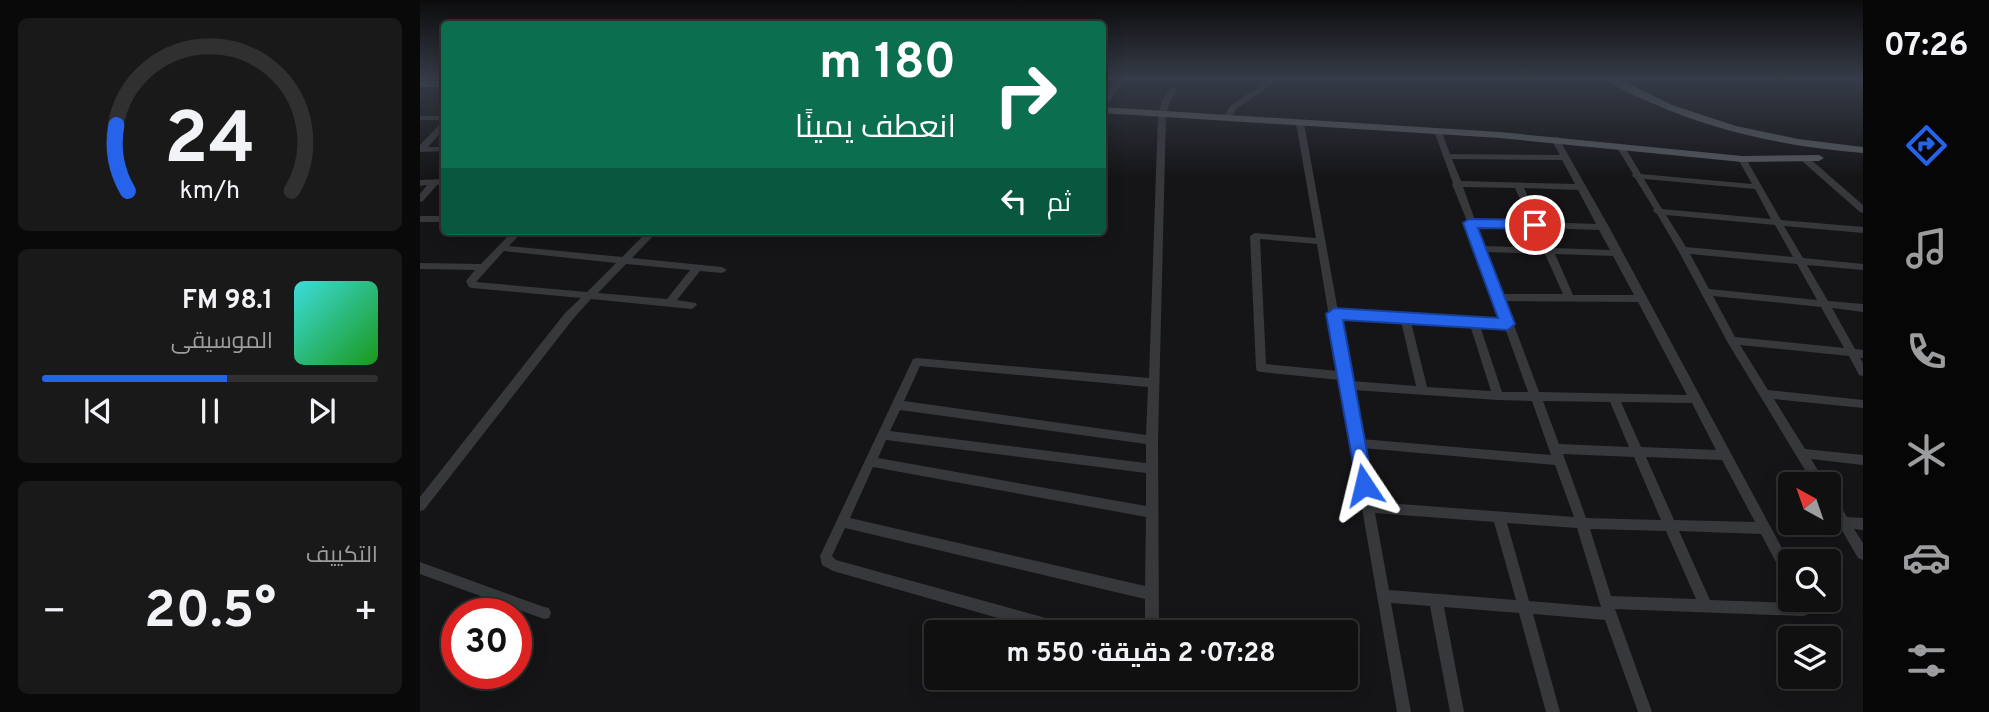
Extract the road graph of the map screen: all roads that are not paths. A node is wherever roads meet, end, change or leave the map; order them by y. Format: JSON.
{"nodes":[{"id":1,"x":1124,"y":111,"type":"edge"},
{"id":2,"x":1163,"y":111,"type":"edge"},
{"id":3,"x":1231,"y":111,"type":"edge"},
{"id":4,"x":1680,"y":111,"type":"edge"},
{"id":5,"x":1162,"y":115,"type":"junction"},
{"id":6,"x":420,"y":118,"type":"edge"},
{"id":7,"x":441,"y":118,"type":"edge"},
{"id":8,"x":1227,"y":118,"type":"junction"},
{"id":9,"x":1300,"y":123,"type":"junction"},
{"id":10,"x":441,"y":128,"type":"edge"},
{"id":11,"x":1438,"y":131,"type":"junction"},
{"id":12,"x":1749,"y":131,"type":"junction"},
{"id":13,"x":1556,"y":139,"type":"junction"},
{"id":14,"x":1813,"y":145,"type":"junction"},
{"id":15,"x":1620,"y":146,"type":"junction"},
{"id":16,"x":441,"y":149,"type":"edge"},
{"id":17,"x":420,"y":150,"type":"edge"},
{"id":18,"x":1796,"y":150,"type":"junction"},
{"id":19,"x":1863,"y":151,"type":"edge"},
{"id":20,"x":1446,"y":156,"type":"junction"},
{"id":21,"x":1566,"y":158,"type":"junction"},
{"id":22,"x":1823,"y":158,"type":"junction"},
{"id":23,"x":1742,"y":159,"type":"junction"},
{"id":24,"x":1772,"y":160,"type":"junction"},
{"id":25,"x":1806,"y":160,"type":"junction"},
{"id":26,"x":1636,"y":176,"type":"junction"},
{"id":27,"x":420,"y":183,"type":"edge"},
{"id":28,"x":439,"y":183,"type":"edge"},
{"id":29,"x":1456,"y":184,"type":"junction"},
{"id":30,"x":1518,"y":186,"type":"junction"},
{"id":31,"x":1582,"y":187,"type":"junction"},
{"id":32,"x":1758,"y":187,"type":"junction"},
{"id":33,"x":420,"y":199,"type":"edge"},
{"id":34,"x":1863,"y":210,"type":"edge"},
{"id":35,"x":1657,"y":211,"type":"junction"},
{"id":36,"x":420,"y":219,"type":"edge"},
{"id":37,"x":441,"y":219,"type":"edge"},
{"id":38,"x":1777,"y":222,"type":"junction"},
{"id":39,"x":1469,"y":223,"type":"junction"},
{"id":40,"x":1535,"y":225,"type":"junction"},
{"id":41,"x":1604,"y":227,"type":"junction"},
{"id":42,"x":1863,"y":230,"type":"edge"},
{"id":43,"x":514,"y":235,"type":"edge"},
{"id":44,"x":649,"y":235,"type":"edge"},
{"id":45,"x":1321,"y":241,"type":"junction"},
{"id":46,"x":501,"y":248,"type":"junction"},
{"id":47,"x":1480,"y":250,"type":"junction"},
{"id":48,"x":1683,"y":250,"type":"junction"},
{"id":49,"x":1548,"y":251,"type":"junction"},
{"id":50,"x":1618,"y":253,"type":"junction"},
{"id":51,"x":624,"y":260,"type":"junction"},
{"id":52,"x":1800,"y":261,"type":"junction"},
{"id":53,"x":420,"y":266,"type":"edge"},
{"id":54,"x":483,"y":267,"type":"junction"},
{"id":55,"x":698,"y":267,"type":"junction"},
{"id":56,"x":1863,"y":267,"type":"edge"},
{"id":57,"x":722,"y":270,"type":"dead end"},
{"id":58,"x":1705,"y":292,"type":"junction"},
{"id":59,"x":590,"y":295,"type":"junction"},
{"id":60,"x":1498,"y":296,"type":"junction"},
{"id":61,"x":1570,"y":298,"type":"junction"},
{"id":62,"x":1642,"y":299,"type":"junction"},
{"id":63,"x":670,"y":302,"type":"junction"},
{"id":64,"x":1824,"y":304,"type":"junction"},
{"id":65,"x":692,"y":305,"type":"dead end"},
{"id":66,"x":1863,"y":308,"type":"edge"},
{"id":67,"x":1334,"y":314,"type":"junction"},
{"id":68,"x":1405,"y":318,"type":"junction"},
{"id":69,"x":1474,"y":323,"type":"junction"},
{"id":70,"x":1508,"y":324,"type":"junction"},
{"id":71,"x":1732,"y":340,"type":"junction"},
{"id":72,"x":1857,"y":353,"type":"edge"},
{"id":73,"x":1863,"y":372,"type":"edge"},
{"id":74,"x":1346,"y":380,"type":"junction"},
{"id":75,"x":1154,"y":383,"type":"junction"},
{"id":76,"x":1423,"y":391,"type":"junction"},
{"id":77,"x":1766,"y":394,"type":"junction"},
{"id":78,"x":1498,"y":397,"type":"junction"},
{"id":79,"x":1534,"y":398,"type":"junction"},
{"id":80,"x":1614,"y":399,"type":"junction"},
{"id":81,"x":1695,"y":399,"type":"junction"},
{"id":82,"x":1863,"y":404,"type":"edge"},
{"id":83,"x":898,"y":405,"type":"junction"},
{"id":84,"x":884,"y":435,"type":"junction"},
{"id":85,"x":1152,"y":440,"type":"junction"},
{"id":86,"x":1357,"y":443,"type":"junction"},
{"id":87,"x":1636,"y":452,"type":"junction"},
{"id":88,"x":1801,"y":453,"type":"junction"},
{"id":89,"x":1556,"y":454,"type":"junction"},
{"id":90,"x":1726,"y":455,"type":"junction"},
{"id":91,"x":1863,"y":460,"type":"edge"},
{"id":92,"x":871,"y":462,"type":"junction"},
{"id":93,"x":1152,"y":469,"type":"junction"},
{"id":94,"x":1813,"y":472,"type":"edge"},
{"id":95,"x":420,"y":506,"type":"edge"},
{"id":96,"x":1368,"y":507,"type":"junction"},
{"id":97,"x":1152,"y":513,"type":"junction"},
{"id":98,"x":1499,"y":516,"type":"junction"},
{"id":99,"x":1841,"y":517,"type":"edge"},
{"id":100,"x":842,"y":522,"type":"junction"},
{"id":101,"x":1844,"y":522,"type":"junction"},
{"id":102,"x":1582,"y":523,"type":"junction"},
{"id":103,"x":1863,"y":524,"type":"edge"},
{"id":104,"x":1670,"y":525,"type":"junction"},
{"id":105,"x":1764,"y":528,"type":"junction"},
{"id":106,"x":1778,"y":553,"type":"edge"},
{"id":107,"x":1863,"y":554,"type":"edge"},
{"id":108,"x":420,"y":568,"type":"edge"},
{"id":109,"x":1152,"y":594,"type":"junction"},
{"id":110,"x":1384,"y":596,"type":"junction"},
{"id":111,"x":1436,"y":600,"type":"junction"},
{"id":112,"x":1706,"y":606,"type":"junction"},
{"id":113,"x":1608,"y":608,"type":"junction"},
{"id":114,"x":1524,"y":609,"type":"junction"},
{"id":115,"x":1778,"y":609,"type":"edge"},
{"id":116,"x":544,"y":613,"type":"dead end"},
{"id":117,"x":1028,"y":620,"type":"edge"},
{"id":118,"x":1152,"y":620,"type":"edge"},
{"id":119,"x":1404,"y":712,"type":"edge"},
{"id":120,"x":1457,"y":712,"type":"edge"},
{"id":121,"x":1553,"y":712,"type":"edge"},
{"id":122,"x":1645,"y":712,"type":"edge"}],
"edges":[{"from":1,"to":5,"type":"main road"},
{"from":2,"to":5,"type":"street"},
{"from":3,"to":8,"type":"street"},
{"from":4,"to":12,"type":"main road"},
{"from":5,"to":8,"type":"main road"},
{"from":5,"to":75,"type":"street"},
{"from":6,"to":7,"type":"street"},
{"from":8,"to":9,"type":"main road"},
{"from":9,"to":11,"type":"main road"},
{"from":9,"to":45,"type":"street"},
{"from":10,"to":17,"type":"street"},
{"from":11,"to":13,"type":"main road"},
{"from":11,"to":20,"type":"street"},
{"from":12,"to":14,"type":"main road"},
{"from":12,"to":18,"type":"main road"},
{"from":13,"to":15,"type":"main road"},
{"from":13,"to":21,"type":"street"},
{"from":14,"to":18,"type":"main road"},
{"from":14,"to":19,"type":"main road"},
{"from":14,"to":22,"type":"main road"},
{"from":15,"to":23,"type":"main road"},
{"from":15,"to":26,"type":"street"},
{"from":16,"to":17,"type":"street"},
{"from":18,"to":22,"type":"main road"},
{"from":18,"to":24,"type":"main road"},
{"from":19,"to":22,"type":"main road"},
{"from":20,"to":21,"type":"street"},
{"from":20,"to":29,"type":"street"},
{"from":21,"to":31,"type":"street"},
{"from":22,"to":25,"type":"main road"},
{"from":23,"to":24,"type":"main road"},
{"from":23,"to":32,"type":"street"},
{"from":24,"to":25,"type":"main road"},
{"from":25,"to":34,"type":"street"},
{"from":26,"to":32,"type":"street"},
{"from":26,"to":35,"type":"street"},
{"from":27,"to":28,"type":"street"},
{"from":28,"to":33,"type":"street"},
{"from":29,"to":30,"type":"street"},
{"from":29,"to":39,"type":"street"},
{"from":30,"to":31,"type":"street"},
{"from":30,"to":40,"type":"street"},
{"from":31,"to":41,"type":"street"},
{"from":32,"to":38,"type":"street"},
{"from":35,"to":38,"type":"street"},
{"from":35,"to":48,"type":"street"},
{"from":36,"to":37,"type":"street"},
{"from":38,"to":42,"type":"street"},
{"from":38,"to":52,"type":"street"},
{"from":39,"to":40,"type":"street"},
{"from":39,"to":47,"type":"street"},
{"from":40,"to":41,"type":"street"},
{"from":40,"to":49,"type":"street"},
{"from":41,"to":50,"type":"street"},
{"from":43,"to":46,"type":"street"},
{"from":44,"to":51,"type":"street"},
{"from":45,"to":67,"type":"street"},
{"from":45,"to":74,"type":"street"},
{"from":46,"to":51,"type":"street"},
{"from":46,"to":54,"type":"street"},
{"from":47,"to":49,"type":"street"},
{"from":47,"to":60,"type":"street"},
{"from":48,"to":52,"type":"street"},
{"from":48,"to":58,"type":"street"},
{"from":49,"to":50,"type":"street"},
{"from":49,"to":61,"type":"street"},
{"from":50,"to":62,"type":"street"},
{"from":51,"to":55,"type":"street"},
{"from":51,"to":59,"type":"street"},
{"from":52,"to":56,"type":"street"},
{"from":52,"to":64,"type":"street"},
{"from":53,"to":54,"type":"street"},
{"from":54,"to":59,"type":"street"},
{"from":55,"to":57,"type":"street"},
{"from":55,"to":63,"type":"street"},
{"from":58,"to":64,"type":"street"},
{"from":58,"to":71,"type":"street"},
{"from":59,"to":63,"type":"street"},
{"from":59,"to":95,"type":"street"},
{"from":60,"to":61,"type":"street"},
{"from":60,"to":70,"type":"street"},
{"from":61,"to":62,"type":"street"},
{"from":62,"to":81,"type":"street"},
{"from":63,"to":65,"type":"street"},
{"from":64,"to":66,"type":"street"},
{"from":64,"to":72,"type":"street"},
{"from":67,"to":68,"type":"street"},
{"from":67,"to":74,"type":"street"},
{"from":68,"to":69,"type":"street"},
{"from":68,"to":76,"type":"street"},
{"from":69,"to":70,"type":"street"},
{"from":69,"to":78,"type":"street"},
{"from":70,"to":79,"type":"street"},
{"from":71,"to":72,"type":"street"},
{"from":71,"to":77,"type":"street"},
{"from":72,"to":73,"type":"street"},
{"from":74,"to":76,"type":"street"},
{"from":74,"to":86,"type":"street"},
{"from":75,"to":83,"type":"street"},
{"from":75,"to":85,"type":"street"},
{"from":76,"to":78,"type":"street"},
{"from":77,"to":82,"type":"street"},
{"from":77,"to":88,"type":"street"},
{"from":78,"to":79,"type":"street"},
{"from":79,"to":80,"type":"street"},
{"from":79,"to":89,"type":"street"},
{"from":80,"to":81,"type":"street"},
{"from":80,"to":87,"type":"street"},
{"from":81,"to":90,"type":"street"},
{"from":83,"to":84,"type":"street"},
{"from":83,"to":85,"type":"street"},
{"from":84,"to":92,"type":"street"},
{"from":84,"to":93,"type":"street"},
{"from":85,"to":93,"type":"street"},
{"from":86,"to":89,"type":"street"},
{"from":86,"to":96,"type":"street"},
{"from":87,"to":89,"type":"street"},
{"from":87,"to":90,"type":"street"},
{"from":87,"to":104,"type":"street"},
{"from":88,"to":91,"type":"street"},
{"from":88,"to":94,"type":"street"},
{"from":89,"to":102,"type":"street"},
{"from":90,"to":105,"type":"street"},
{"from":92,"to":97,"type":"street"},
{"from":92,"to":100,"type":"street"},
{"from":93,"to":97,"type":"street"},
{"from":96,"to":98,"type":"street"},
{"from":96,"to":110,"type":"street"},
{"from":97,"to":109,"type":"street"},
{"from":98,"to":102,"type":"street"},
{"from":98,"to":114,"type":"street"},
{"from":99,"to":101,"type":"street"},
{"from":100,"to":109,"type":"street"},
{"from":100,"to":117,"type":"street"},
{"from":101,"to":103,"type":"street"},
{"from":101,"to":107,"type":"street"},
{"from":102,"to":104,"type":"street"},
{"from":102,"to":113,"type":"street"},
{"from":104,"to":105,"type":"street"},
{"from":104,"to":112,"type":"street"},
{"from":105,"to":106,"type":"street"},
{"from":108,"to":116,"type":"street"},
{"from":109,"to":118,"type":"street"},
{"from":110,"to":111,"type":"street"},
{"from":110,"to":119,"type":"street"},
{"from":111,"to":114,"type":"street"},
{"from":111,"to":120,"type":"street"},
{"from":112,"to":113,"type":"street"},
{"from":112,"to":115,"type":"street"},
{"from":113,"to":114,"type":"street"},
{"from":113,"to":122,"type":"street"},
{"from":114,"to":121,"type":"street"}]}
